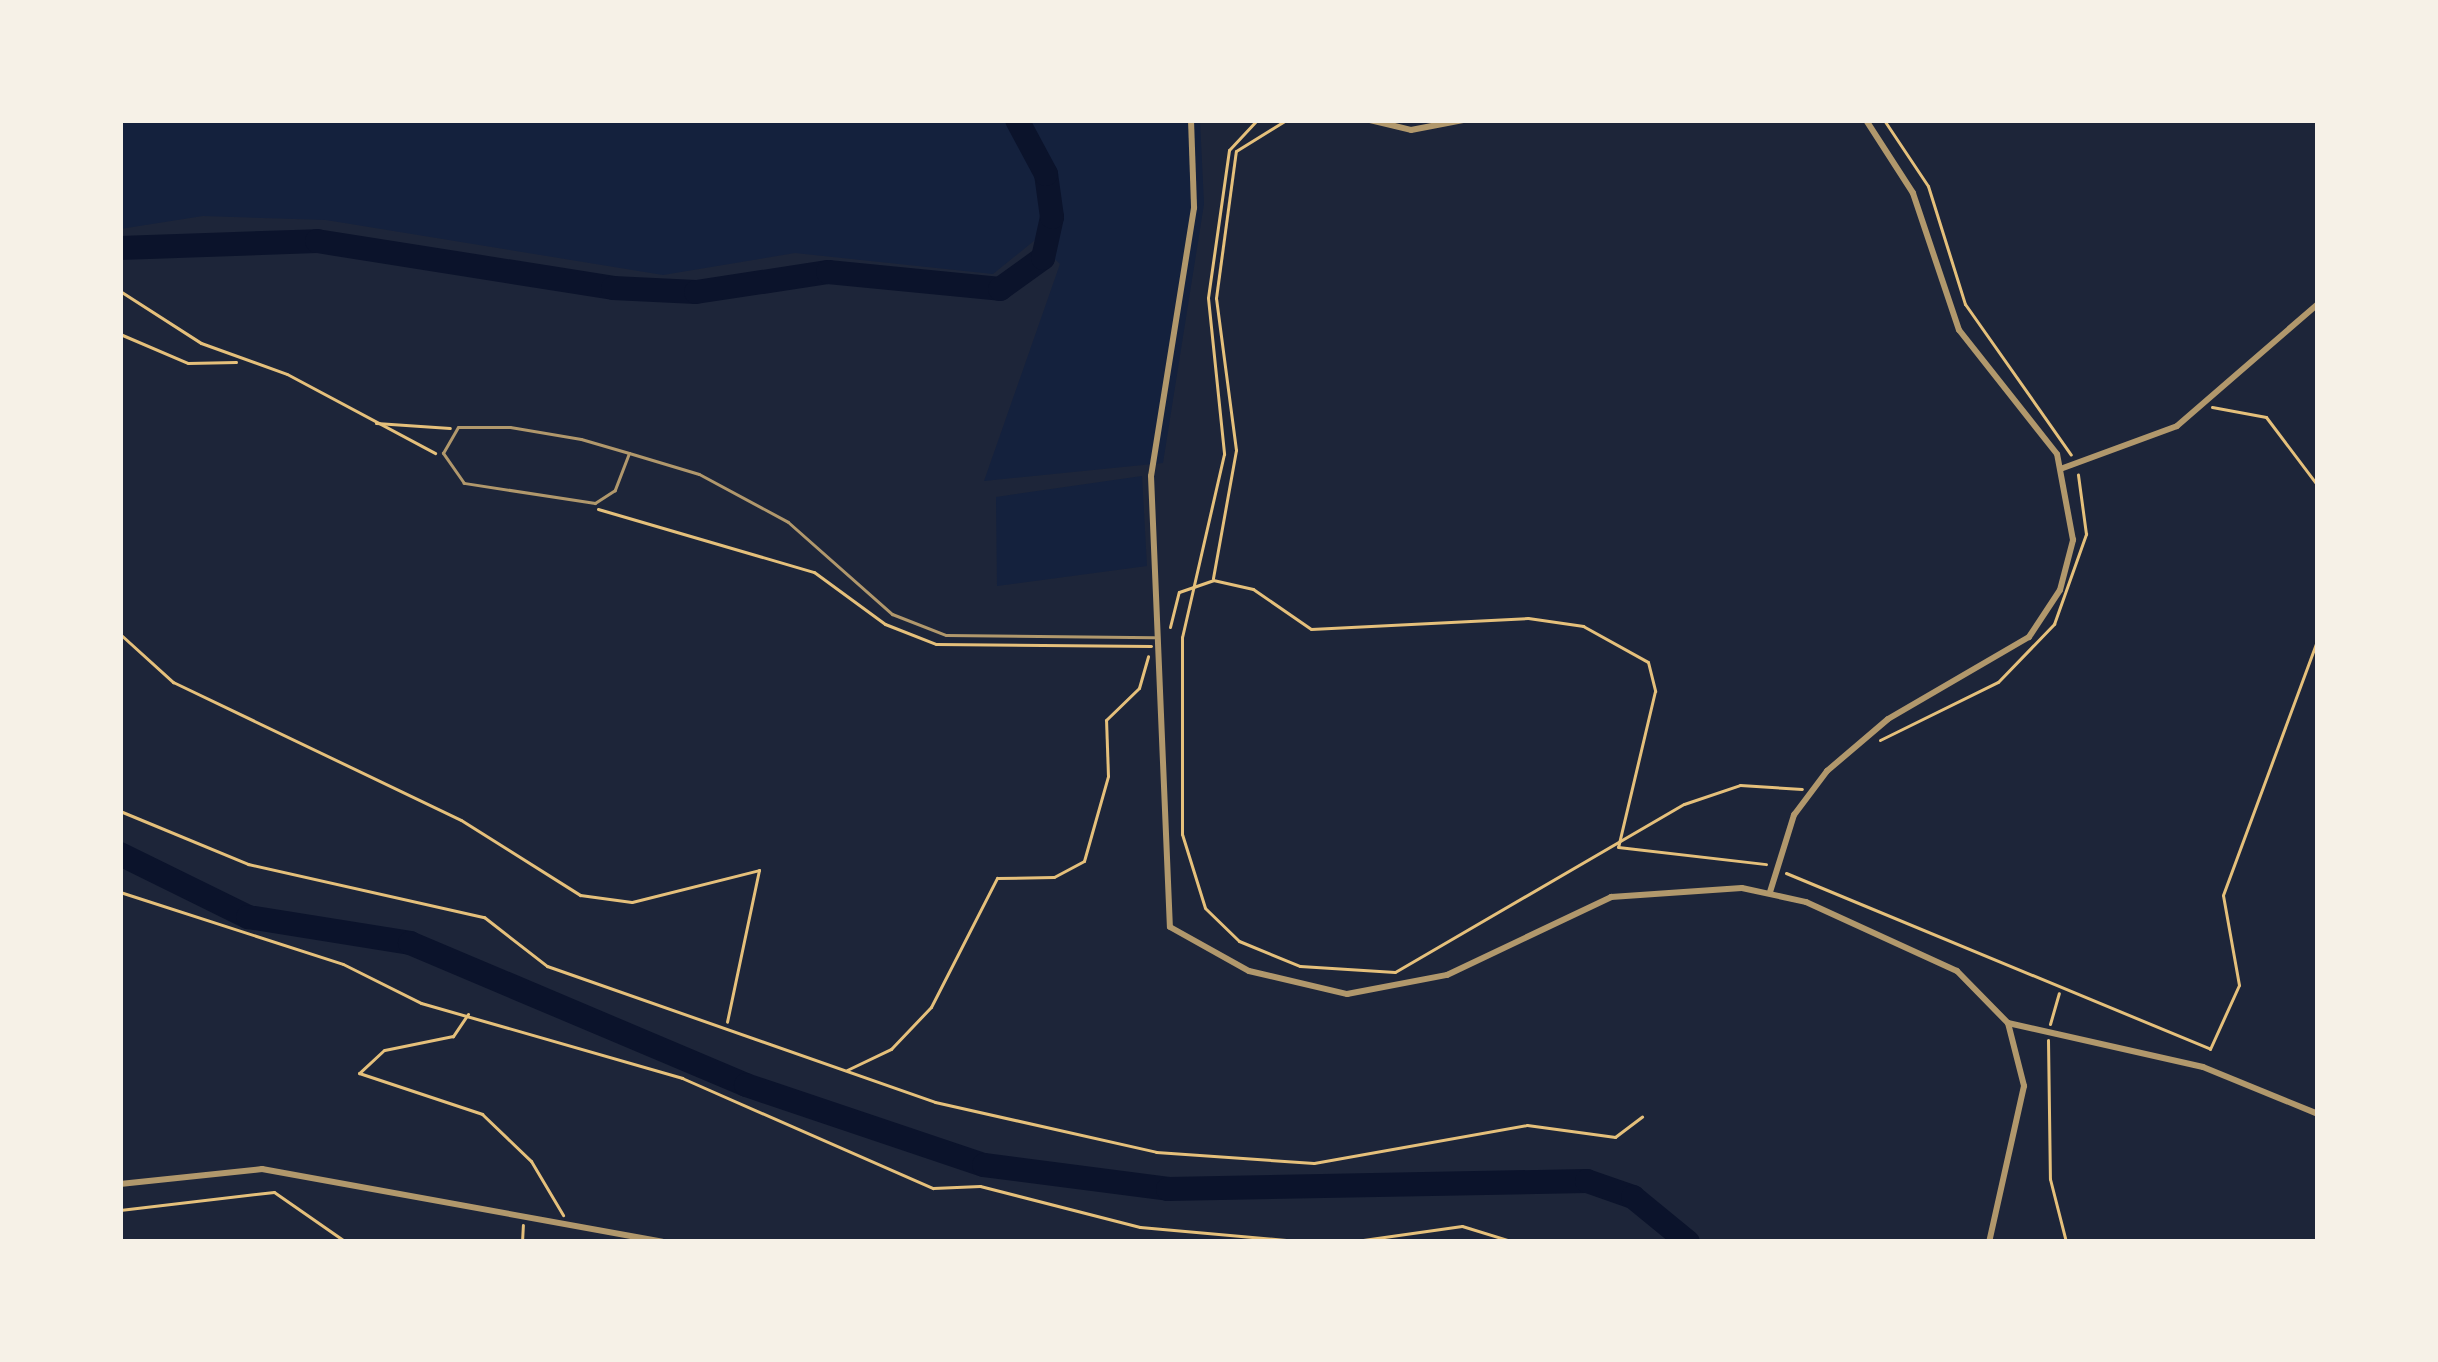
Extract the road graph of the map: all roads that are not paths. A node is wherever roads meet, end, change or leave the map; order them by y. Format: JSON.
{"nodes":[{"id":1,"x":1191,"y":120,"type":"edge"},
{"id":2,"x":1370,"y":120,"type":"edge"},
{"id":3,"x":1463,"y":120,"type":"edge"},
{"id":4,"x":1866,"y":120,"type":"edge"},
{"id":5,"x":2318,"y":304,"type":"edge"},
{"id":6,"x":628,"y":452,"type":"junction"},
{"id":7,"x":2063,"y":468,"type":"junction"},
{"id":8,"x":1156,"y":637,"type":"junction"},
{"id":9,"x":1770,"y":892,"type":"junction"},
{"id":10,"x":2008,"y":1023,"type":"junction"},
{"id":11,"x":2318,"y":1114,"type":"edge"},
{"id":12,"x":120,"y":1184,"type":"edge"},
{"id":13,"x":662,"y":1242,"type":"edge"},
{"id":14,"x":1989,"y":1242,"type":"edge"}],
"edges":[{"from":1,"to":8,"type":"street"},
{"from":2,"to":3,"type":"street"},
{"from":4,"to":7,"type":"street"},
{"from":5,"to":7,"type":"street"},
{"from":6,"to":6,"type":"lane"},
{"from":6,"to":8,"type":"lane"},
{"from":7,"to":9,"type":"street"},
{"from":8,"to":9,"type":"street"},
{"from":9,"to":10,"type":"street"},
{"from":10,"to":11,"type":"street"},
{"from":10,"to":14,"type":"street"},
{"from":12,"to":13,"type":"street"}]}
